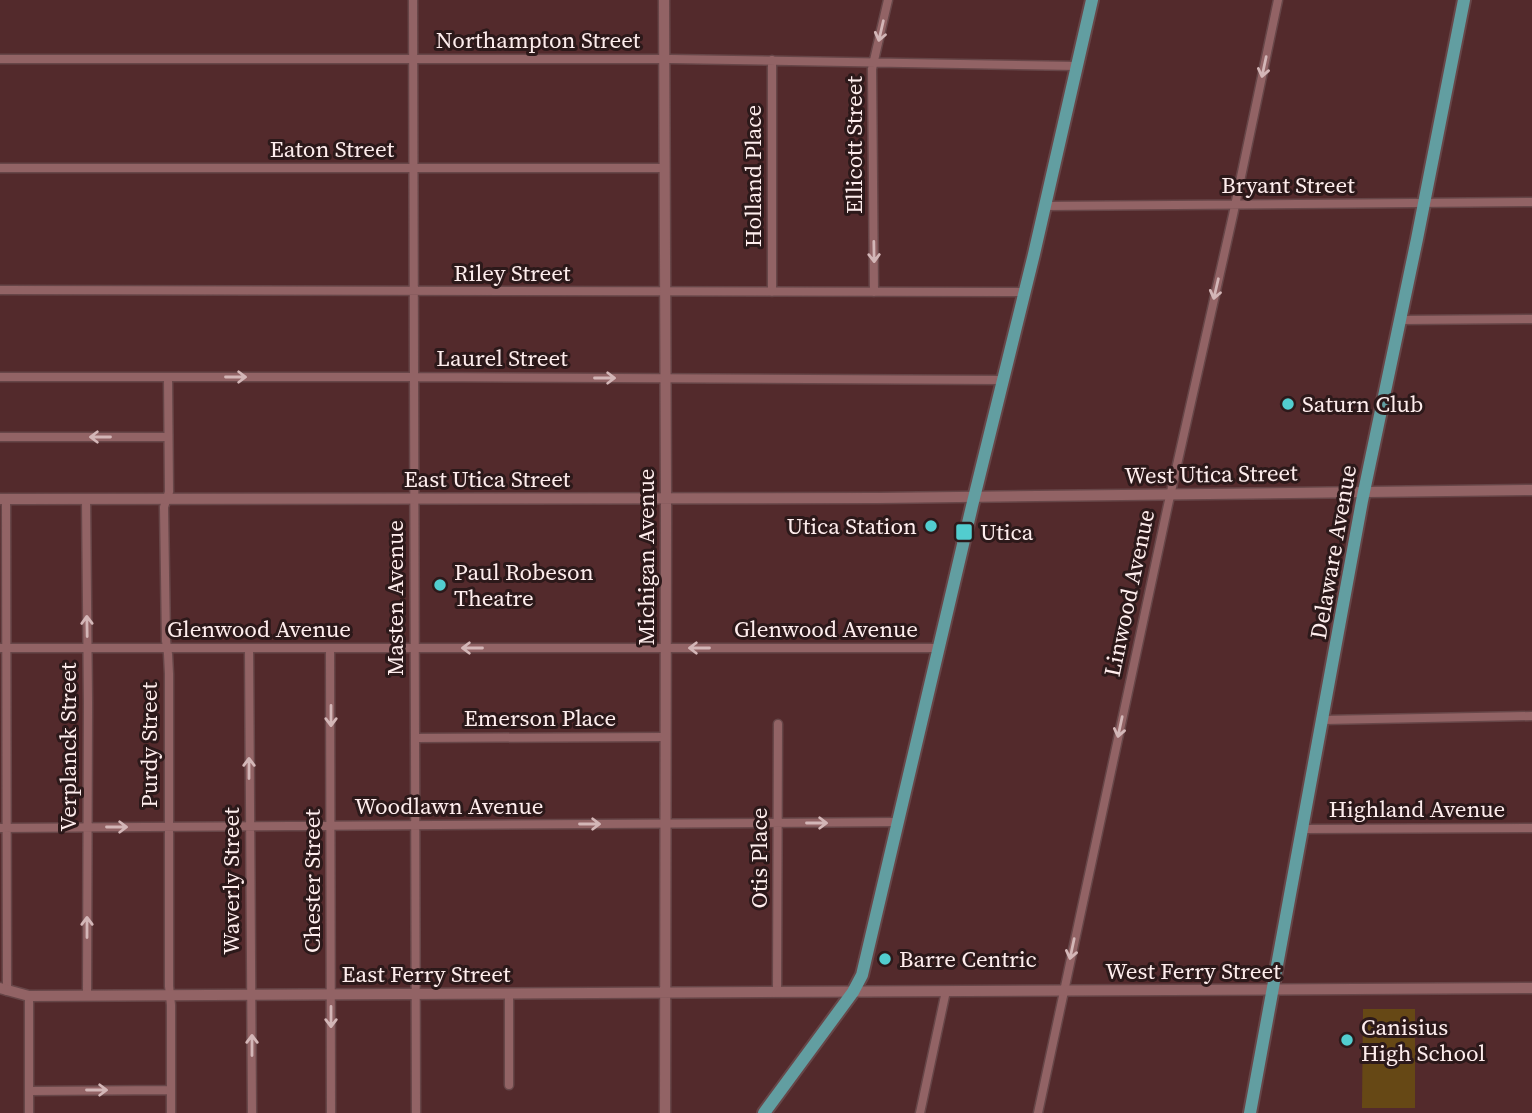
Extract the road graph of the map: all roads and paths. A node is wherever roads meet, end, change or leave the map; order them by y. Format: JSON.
{"nodes":[{"id":1,"x":413,"y":0,"type":"edge"},
{"id":2,"x":664,"y":0,"type":"edge"},
{"id":3,"x":888,"y":0,"type":"edge"},
{"id":4,"x":1091,"y":0,"type":"edge"},
{"id":5,"x":1278,"y":0,"type":"edge"},
{"id":6,"x":1464,"y":0,"type":"edge"},
{"id":7,"x":0,"y":59,"type":"edge"},
{"id":8,"x":414,"y":59,"type":"junction"},
{"id":9,"x":664,"y":59,"type":"junction"},
{"id":10,"x":772,"y":60,"type":"junction"},
{"id":11,"x":874,"y":62,"type":"junction"},
{"id":12,"x":1077,"y":66,"type":"junction"},
{"id":13,"x":0,"y":168,"type":"edge"},
{"id":14,"x":414,"y":168,"type":"junction"},
{"id":15,"x":664,"y":168,"type":"junction"},
{"id":16,"x":1532,"y":202,"type":"edge"},
{"id":17,"x":1424,"y":204,"type":"junction"},
{"id":18,"x":1235,"y":205,"type":"junction"},
{"id":19,"x":1045,"y":206,"type":"junction"},
{"id":20,"x":0,"y":290,"type":"edge"},
{"id":21,"x":415,"y":292,"type":"junction"},
{"id":22,"x":665,"y":292,"type":"junction"},
{"id":23,"x":772,"y":292,"type":"junction"},
{"id":24,"x":874,"y":292,"type":"junction"},
{"id":25,"x":1024,"y":292,"type":"junction"},
{"id":26,"x":1532,"y":319,"type":"edge"},
{"id":27,"x":1401,"y":320,"type":"junction"},
{"id":28,"x":0,"y":377,"type":"edge"},
{"id":29,"x":168,"y":377,"type":"junction"},
{"id":30,"x":414,"y":377,"type":"junction"},
{"id":31,"x":665,"y":379,"type":"junction"},
{"id":32,"x":1003,"y":380,"type":"junction"},
{"id":33,"x":0,"y":437,"type":"edge"},
{"id":34,"x":168,"y":437,"type":"junction"},
{"id":35,"x":1532,"y":491,"type":"edge"},
{"id":36,"x":1364,"y":492,"type":"junction"},
{"id":37,"x":1171,"y":494,"type":"junction"},
{"id":38,"x":974,"y":497,"type":"junction"},
{"id":39,"x":167,"y":498,"type":"junction"},
{"id":40,"x":414,"y":498,"type":"junction"},
{"id":41,"x":666,"y":498,"type":"junction"},
{"id":42,"x":3,"y":499,"type":"edge"},
{"id":43,"x":86,"y":499,"type":"junction"},
{"id":44,"x":3,"y":648,"type":"edge"},
{"id":45,"x":87,"y":648,"type":"junction"},
{"id":46,"x":167,"y":648,"type":"junction"},
{"id":47,"x":249,"y":648,"type":"junction"},
{"id":48,"x":330,"y":648,"type":"junction"},
{"id":49,"x":415,"y":648,"type":"junction"},
{"id":50,"x":666,"y":648,"type":"junction"},
{"id":51,"x":939,"y":648,"type":"junction"},
{"id":52,"x":1532,"y":716,"type":"edge"},
{"id":53,"x":1323,"y":720,"type":"junction"},
{"id":54,"x":778,"y":724,"type":"dead end"},
{"id":55,"x":665,"y":737,"type":"junction"},
{"id":56,"x":415,"y":738,"type":"junction"},
{"id":57,"x":899,"y":822,"type":"junction"},
{"id":58,"x":778,"y":823,"type":"junction"},
{"id":59,"x":665,"y":824,"type":"junction"},
{"id":60,"x":415,"y":825,"type":"junction"},
{"id":61,"x":169,"y":826,"type":"junction"},
{"id":62,"x":249,"y":826,"type":"junction"},
{"id":63,"x":331,"y":826,"type":"junction"},
{"id":64,"x":3,"y":827,"type":"edge"},
{"id":65,"x":87,"y":827,"type":"junction"},
{"id":66,"x":1532,"y":828,"type":"edge"},
{"id":67,"x":1303,"y":829,"type":"junction"},
{"id":68,"x":1532,"y":988,"type":"edge"},
{"id":69,"x":4,"y":989,"type":"edge"},
{"id":70,"x":1272,"y":990,"type":"junction"},
{"id":71,"x":946,"y":991,"type":"junction"},
{"id":72,"x":1063,"y":991,"type":"junction"},
{"id":73,"x":665,"y":992,"type":"junction"},
{"id":74,"x":777,"y":992,"type":"junction"},
{"id":75,"x":853,"y":992,"type":"junction"},
{"id":76,"x":509,"y":993,"type":"junction"},
{"id":77,"x":331,"y":994,"type":"junction"},
{"id":78,"x":415,"y":994,"type":"junction"},
{"id":79,"x":170,"y":995,"type":"junction"},
{"id":80,"x":250,"y":995,"type":"junction"},
{"id":81,"x":29,"y":996,"type":"junction"},
{"id":82,"x":87,"y":996,"type":"junction"},
{"id":83,"x":509,"y":1085,"type":"dead end"},
{"id":84,"x":171,"y":1090,"type":"junction"},
{"id":85,"x":29,"y":1091,"type":"junction"},
{"id":86,"x":29,"y":1113,"type":"edge"},
{"id":87,"x":171,"y":1113,"type":"edge"},
{"id":88,"x":251,"y":1113,"type":"edge"},
{"id":89,"x":331,"y":1113,"type":"edge"},
{"id":90,"x":416,"y":1113,"type":"edge"},
{"id":91,"x":664,"y":1113,"type":"edge"},
{"id":92,"x":764,"y":1113,"type":"edge"},
{"id":93,"x":920,"y":1113,"type":"edge"},
{"id":94,"x":1038,"y":1113,"type":"edge"},
{"id":95,"x":1250,"y":1113,"type":"edge"}],
"edges":[{"from":1,"to":8,"type":"street","name":"Masten Avenue"},
{"from":2,"to":9,"type":"street","name":"Michigan Avenue"},
{"from":3,"to":11,"type":"street","name":"Ellicott Street","one_way":true},
{"from":4,"to":12,"type":"main road"},
{"from":5,"to":18,"type":"street","name":"Linwood Avenue","one_way":true},
{"from":6,"to":17,"type":"main road","name":"Delaware Avenue"},
{"from":7,"to":8,"type":"street","name":"Northampton Street"},
{"from":8,"to":9,"type":"street","name":"Northampton Street"},
{"from":8,"to":14,"type":"street","name":"Masten Avenue"},
{"from":9,"to":10,"type":"street","name":"Northampton Street"},
{"from":9,"to":15,"type":"street","name":"Michigan Avenue"},
{"from":10,"to":11,"type":"street","name":"Northampton Street"},
{"from":10,"to":23,"type":"street","name":"Holland Place"},
{"from":11,"to":12,"type":"street","name":"Northampton Street"},
{"from":11,"to":24,"type":"street","name":"Ellicott Street","one_way":true},
{"from":12,"to":19,"type":"main road"},
{"from":13,"to":14,"type":"street","name":"Eaton Street"},
{"from":14,"to":15,"type":"street","name":"Eaton Street"},
{"from":14,"to":21,"type":"street","name":"Masten Avenue"},
{"from":15,"to":22,"type":"street","name":"Michigan Avenue"},
{"from":16,"to":17,"type":"street","name":"Bryant Street"},
{"from":17,"to":18,"type":"street","name":"Bryant Street"},
{"from":17,"to":27,"type":"main road","name":"Delaware Avenue"},
{"from":18,"to":19,"type":"street","name":"Bryant Street"},
{"from":18,"to":37,"type":"street","name":"Linwood Avenue","one_way":true},
{"from":19,"to":25,"type":"main road"},
{"from":20,"to":21,"type":"street","name":"Riley Street"},
{"from":21,"to":22,"type":"street","name":"Riley Street"},
{"from":21,"to":30,"type":"street","name":"Masten Avenue"},
{"from":22,"to":23,"type":"street","name":"Riley Street"},
{"from":22,"to":31,"type":"street","name":"Michigan Avenue"},
{"from":23,"to":24,"type":"street","name":"Riley Street"},
{"from":24,"to":25,"type":"street","name":"Riley Street"},
{"from":25,"to":32,"type":"main road"},
{"from":26,"to":27,"type":"street"},
{"from":27,"to":36,"type":"main road","name":"Delaware Avenue"},
{"from":28,"to":29,"type":"street","name":"Laurel Street"},
{"from":29,"to":30,"type":"street","name":"Laurel Street","one_way":true},
{"from":29,"to":34,"type":"street","name":"Purdy Street"},
{"from":30,"to":31,"type":"street","name":"Laurel Street","one_way":true},
{"from":30,"to":40,"type":"street","name":"Masten Avenue"},
{"from":31,"to":32,"type":"street","name":"Laurel Street"},
{"from":31,"to":41,"type":"street","name":"Michigan Avenue"},
{"from":32,"to":38,"type":"main road"},
{"from":34,"to":33,"type":"street","one_way":true},
{"from":34,"to":39,"type":"street","name":"Purdy Street"},
{"from":35,"to":36,"type":"street","name":"West Utica Street"},
{"from":36,"to":37,"type":"street","name":"West Utica Street"},
{"from":36,"to":53,"type":"main road","name":"Delaware Avenue"},
{"from":37,"to":38,"type":"street","name":"West Utica Street"},
{"from":37,"to":72,"type":"street","name":"Linwood Avenue","one_way":true},
{"from":38,"to":41,"type":"street","name":"East Utica Street"},
{"from":38,"to":51,"type":"main road"},
{"from":39,"to":40,"type":"street","name":"East Utica Street"},
{"from":39,"to":43,"type":"street","name":"East Utica Street"},
{"from":39,"to":46,"type":"street","name":"Purdy Street"},
{"from":40,"to":41,"type":"street","name":"East Utica Street"},
{"from":40,"to":49,"type":"street","name":"Masten Avenue"},
{"from":41,"to":50,"type":"street","name":"Michigan Avenue"},
{"from":42,"to":43,"type":"street","name":"East Utica Street"},
{"from":42,"to":44,"type":"street"},
{"from":45,"to":43,"type":"street","name":"Verplanck Street","one_way":true},
{"from":44,"to":45,"type":"street","name":"Glenwood Avenue"},
{"from":44,"to":64,"type":"street"},
{"from":45,"to":46,"type":"street","name":"Glenwood Avenue"},
{"from":45,"to":65,"type":"street","name":"Verplanck Street"},
{"from":46,"to":47,"type":"street","name":"Glenwood Avenue"},
{"from":46,"to":61,"type":"street","name":"Purdy Street"},
{"from":47,"to":48,"type":"street","name":"Glenwood Avenue"},
{"from":62,"to":47,"type":"street","name":"Waverly Street","one_way":true},
{"from":48,"to":49,"type":"street","name":"Glenwood Avenue"},
{"from":48,"to":63,"type":"street","name":"Chester Street","one_way":true},
{"from":50,"to":49,"type":"street","name":"Glenwood Avenue","one_way":true},
{"from":49,"to":56,"type":"street","name":"Masten Avenue"},
{"from":51,"to":50,"type":"street","name":"Glenwood Avenue","one_way":true},
{"from":50,"to":55,"type":"street","name":"Michigan Avenue"},
{"from":51,"to":57,"type":"main road"},
{"from":52,"to":53,"type":"street"},
{"from":53,"to":67,"type":"main road","name":"Delaware Avenue"},
{"from":54,"to":58,"type":"street","name":"Otis Place"},
{"from":55,"to":56,"type":"street","name":"Emerson Place"},
{"from":55,"to":59,"type":"street","name":"Michigan Avenue"},
{"from":56,"to":60,"type":"street","name":"Masten Avenue"},
{"from":58,"to":57,"type":"street","name":"Woodlawn Avenue","one_way":true},
{"from":57,"to":75,"type":"main road"},
{"from":58,"to":59,"type":"street","name":"Woodlawn Avenue"},
{"from":58,"to":74,"type":"street","name":"Otis Place"},
{"from":60,"to":59,"type":"street","name":"Woodlawn Avenue","one_way":true},
{"from":59,"to":73,"type":"street","name":"Michigan Avenue"},
{"from":60,"to":63,"type":"street","name":"Woodlawn Avenue"},
{"from":60,"to":78,"type":"street","name":"Masten Avenue"},
{"from":61,"to":62,"type":"street","name":"Woodlawn Avenue"},
{"from":65,"to":61,"type":"street","name":"Woodlawn Avenue","one_way":true},
{"from":61,"to":79,"type":"street","name":"Purdy Street"},
{"from":62,"to":63,"type":"street","name":"Woodlawn Avenue"},
{"from":62,"to":80,"type":"street","name":"Waverly Street"},
{"from":63,"to":77,"type":"street","name":"Chester Street"},
{"from":64,"to":65,"type":"street","name":"Woodlawn Avenue"},
{"from":64,"to":69,"type":"street"},
{"from":82,"to":65,"type":"street","name":"Verplanck Street","one_way":true},
{"from":66,"to":67,"type":"street","name":"Highland Avenue"},
{"from":67,"to":70,"type":"main road","name":"Delaware Avenue"},
{"from":68,"to":70,"type":"street","name":"West Ferry Street"},
{"from":69,"to":81,"type":"street","name":"East Ferry Street"},
{"from":70,"to":72,"type":"street","name":"West Ferry Street"},
{"from":70,"to":95,"type":"main road","name":"Delaware Avenue"},
{"from":71,"to":72,"type":"street","name":"West Ferry Street"},
{"from":71,"to":75,"type":"street","name":"West Ferry Street"},
{"from":71,"to":93,"type":"street"},
{"from":72,"to":94,"type":"street","name":"Linwood Avenue"},
{"from":73,"to":74,"type":"street","name":"East Ferry Street"},
{"from":73,"to":76,"type":"street","name":"East Ferry Street"},
{"from":73,"to":91,"type":"street","name":"Michigan Avenue"},
{"from":74,"to":75,"type":"street","name":"East Ferry Street"},
{"from":75,"to":92,"type":"main road"},
{"from":76,"to":78,"type":"street","name":"East Ferry Street"},
{"from":76,"to":83,"type":"street"},
{"from":77,"to":78,"type":"street","name":"East Ferry Street"},
{"from":77,"to":80,"type":"street","name":"East Ferry Street"},
{"from":77,"to":89,"type":"street","name":"Chester Street","one_way":true},
{"from":78,"to":90,"type":"street","name":"Masten Avenue"},
{"from":79,"to":80,"type":"street","name":"East Ferry Street"},
{"from":79,"to":82,"type":"street","name":"East Ferry Street"},
{"from":79,"to":84,"type":"street","name":"Purdy Street"},
{"from":88,"to":80,"type":"street","name":"Waverly Street","one_way":true},
{"from":81,"to":82,"type":"street","name":"East Ferry Street"},
{"from":81,"to":85,"type":"street"},
{"from":85,"to":84,"type":"street","one_way":true},
{"from":84,"to":87,"type":"street","name":"Purdy Street"},
{"from":85,"to":86,"type":"street"}]}
